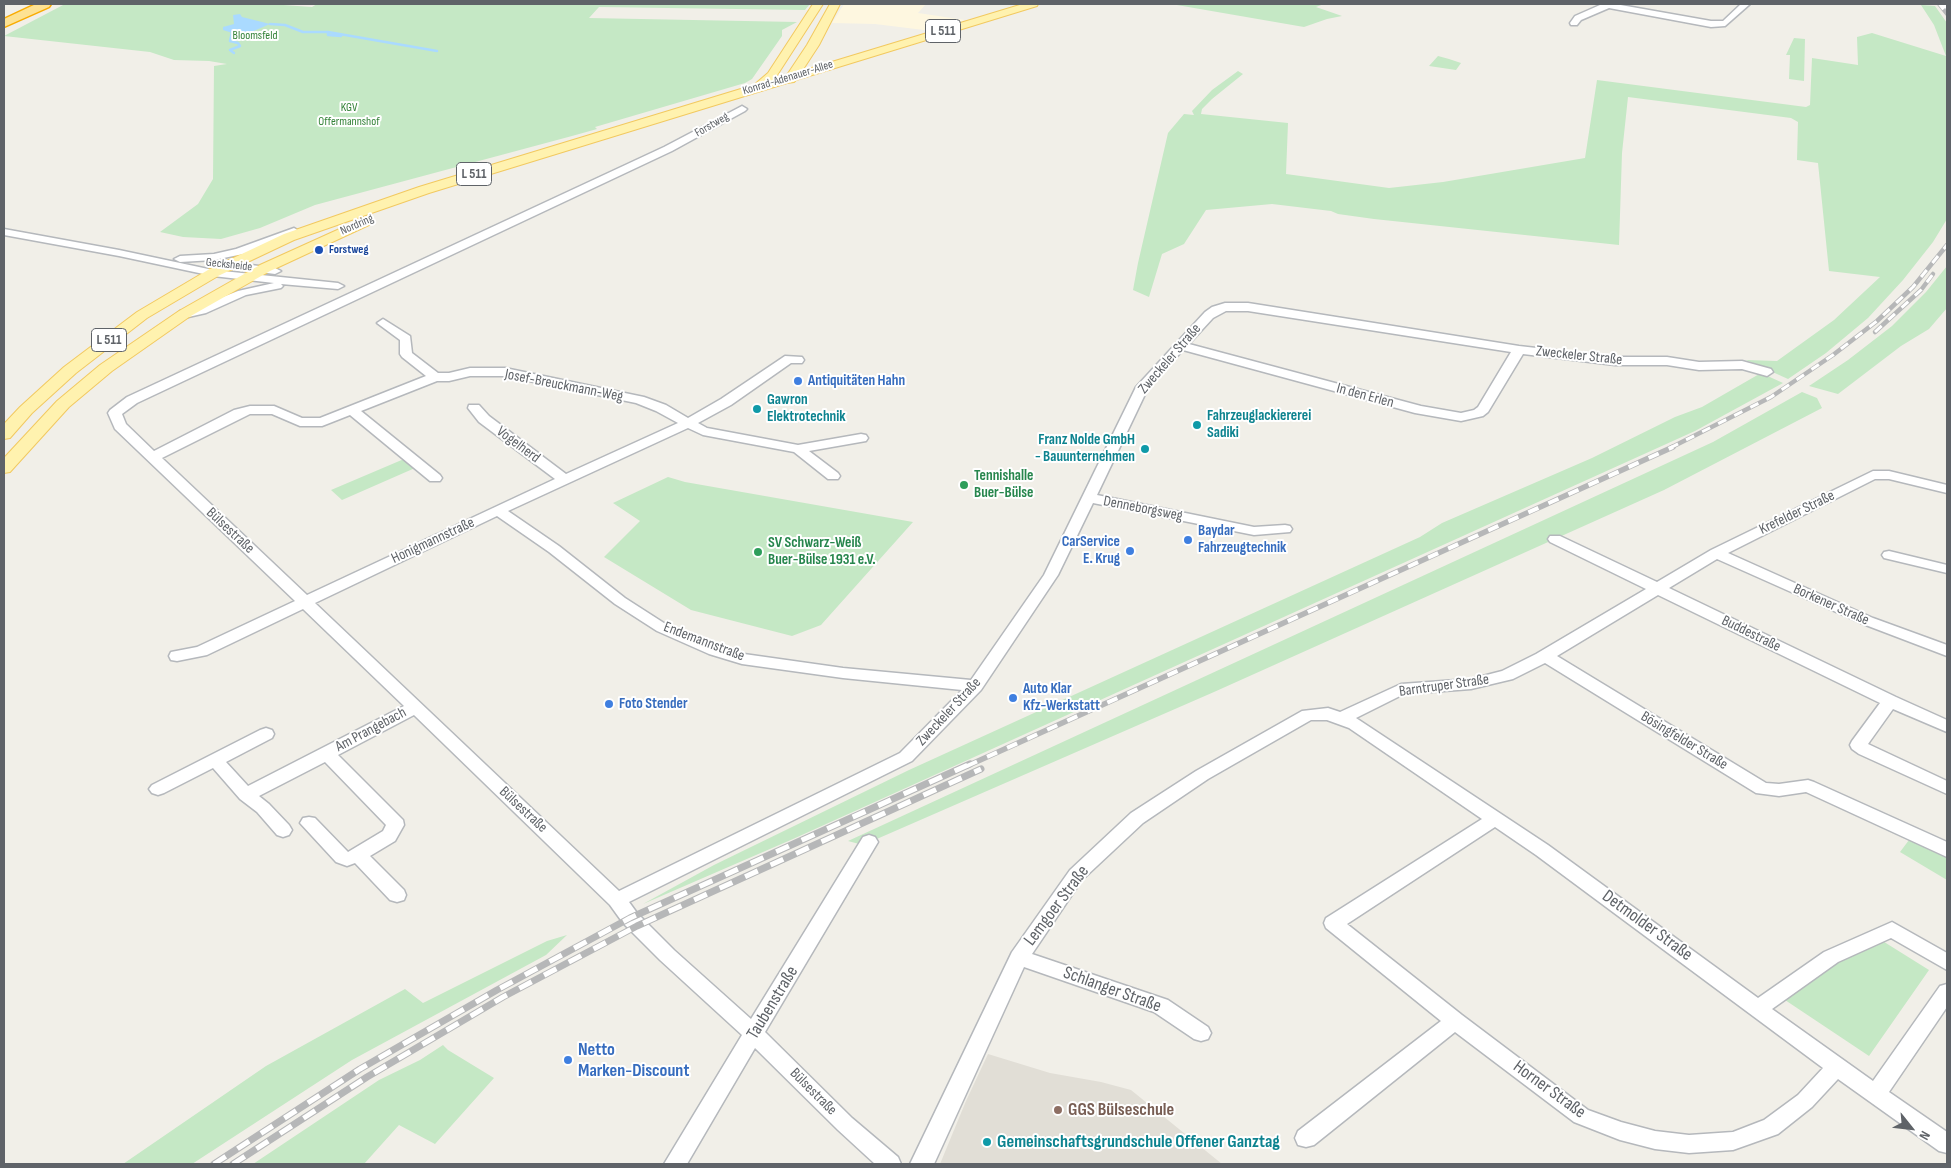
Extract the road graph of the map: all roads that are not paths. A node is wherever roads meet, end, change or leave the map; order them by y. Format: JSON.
{"nodes":[{"id":1,"x":30,"y":4,"type":"edge"},
{"id":2,"x":45,"y":4,"type":"edge"},
{"id":3,"x":818,"y":4,"type":"edge"},
{"id":4,"x":836,"y":4,"type":"edge"},
{"id":5,"x":1033,"y":4,"type":"edge"},
{"id":6,"x":1605,"y":4,"type":"edge"},
{"id":7,"x":1746,"y":4,"type":"edge"},
{"id":8,"x":4,"y":16,"type":"edge"},
{"id":9,"x":1574,"y":22,"type":"dead end"},
{"id":10,"x":4,"y":23,"type":"edge"},
{"id":11,"x":807,"y":54,"type":"junction"},
{"id":12,"x":853,"y":59,"type":"junction"},
{"id":13,"x":837,"y":62,"type":"junction"},
{"id":14,"x":781,"y":79,"type":"junction"},
{"id":15,"x":809,"y":80,"type":"junction"},
{"id":16,"x":752,"y":89,"type":"joint"},
{"id":17,"x":768,"y":94,"type":"junction"},
{"id":18,"x":723,"y":98,"type":"joint"},
{"id":19,"x":742,"y":105,"type":"junction"},
{"id":20,"x":332,"y":221,"type":"junction"},
{"id":21,"x":4,"y":232,"type":"edge"},
{"id":22,"x":119,"y":253,"type":"junction"},
{"id":23,"x":180,"y":259,"type":"junction"},
{"id":24,"x":230,"y":265,"type":"junction"},
{"id":25,"x":265,"y":268,"type":"junction"},
{"id":26,"x":214,"y":273,"type":"junction"},
{"id":27,"x":248,"y":278,"type":"junction"},
{"id":28,"x":306,"y":284,"type":"junction"},
{"id":29,"x":338,"y":286,"type":"junction"},
{"id":30,"x":362,"y":293,"type":"junction"},
{"id":31,"x":184,"y":314,"type":"junction"},
{"id":32,"x":383,"y":323,"type":"dead end"},
{"id":33,"x":1181,"y":346,"type":"junction"},
{"id":34,"x":1519,"y":350,"type":"junction"},
{"id":35,"x":798,"y":360,"type":"dead end"},
{"id":36,"x":1767,"y":372,"type":"dead end"},
{"id":37,"x":435,"y":377,"type":"junction"},
{"id":38,"x":474,"y":408,"type":"dead end"},
{"id":39,"x":352,"y":410,"type":"junction"},
{"id":40,"x":115,"y":413,"type":"joint"},
{"id":41,"x":688,"y":423,"type":"junction"},
{"id":42,"x":4,"y":434,"type":"edge"},
{"id":43,"x":861,"y":438,"type":"dead end"},
{"id":44,"x":798,"y":449,"type":"junction"},
{"id":45,"x":153,"y":457,"type":"junction"},
{"id":46,"x":4,"y":468,"type":"edge"},
{"id":47,"x":834,"y":476,"type":"dead end"},
{"id":48,"x":435,"y":478,"type":"dead end"},
{"id":49,"x":565,"y":480,"type":"junction"},
{"id":50,"x":1947,"y":489,"type":"edge"},
{"id":51,"x":1089,"y":498,"type":"junction"},
{"id":52,"x":498,"y":510,"type":"junction"},
{"id":53,"x":1285,"y":529,"type":"dead end"},
{"id":54,"x":1555,"y":539,"type":"dead end"},
{"id":55,"x":1716,"y":553,"type":"junction"},
{"id":56,"x":1889,"y":555,"type":"dead end"},
{"id":57,"x":1947,"y":569,"type":"edge"},
{"id":58,"x":1655,"y":588,"type":"junction"},
{"id":59,"x":304,"y":602,"type":"junction"},
{"id":60,"x":1947,"y":651,"type":"edge"},
{"id":61,"x":176,"y":656,"type":"dead end"},
{"id":62,"x":1546,"y":656,"type":"junction"},
{"id":63,"x":975,"y":686,"type":"junction"},
{"id":64,"x":1890,"y":701,"type":"junction"},
{"id":65,"x":415,"y":707,"type":"junction"},
{"id":66,"x":1342,"y":718,"type":"junction"},
{"id":67,"x":1947,"y":726,"type":"edge"},
{"id":68,"x":266,"y":734,"type":"dead end"},
{"id":69,"x":327,"y":754,"type":"junction"},
{"id":70,"x":215,"y":760,"type":"junction"},
{"id":71,"x":1947,"y":788,"type":"edge"},
{"id":72,"x":158,"y":789,"type":"dead end"},
{"id":73,"x":246,"y":795,"type":"junction"},
{"id":74,"x":1495,"y":819,"type":"junction"},
{"id":75,"x":309,"y":823,"type":"dead end"},
{"id":76,"x":283,"y":830,"type":"dead end"},
{"id":77,"x":869,"y":842,"type":"dead end"},
{"id":78,"x":1947,"y":850,"type":"edge"},
{"id":79,"x":358,"y":855,"type":"junction"},
{"id":80,"x":397,"y":895,"type":"dead end"},
{"id":81,"x":617,"y":900,"type":"junction"},
{"id":82,"x":1019,"y":956,"type":"junction"},
{"id":83,"x":1947,"y":962,"type":"edge"},
{"id":84,"x":1947,"y":992,"type":"edge"},
{"id":85,"x":1758,"y":1008,"type":"junction"},
{"id":86,"x":1455,"y":1021,"type":"junction"},
{"id":87,"x":1201,"y":1033,"type":"dead end"},
{"id":88,"x":754,"y":1034,"type":"junction"},
{"id":89,"x":1837,"y":1067,"type":"junction"},
{"id":90,"x":1876,"y":1094,"type":"junction"},
{"id":91,"x":1306,"y":1138,"type":"dead end"},
{"id":92,"x":1947,"y":1144,"type":"edge"},
{"id":93,"x":675,"y":1164,"type":"edge"},
{"id":94,"x":890,"y":1164,"type":"edge"},
{"id":95,"x":921,"y":1164,"type":"edge"}],
"edges":[{"from":1,"to":8,"type":"highway"},
{"from":2,"to":10,"type":"highway"},
{"from":3,"to":14,"type":"main road"},
{"from":4,"to":11,"type":"main road"},
{"from":5,"to":12,"type":"main road","name":"Konrad-Adenauer-Allee","number":"L 511"},
{"from":6,"to":7,"type":"street"},
{"from":6,"to":9,"type":"street"},
{"from":11,"to":13,"type":"main road"},
{"from":11,"to":14,"type":"main road"},
{"from":12,"to":13,"type":"main road","name":"Konrad-Adenauer-Allee","number":"L 511"},
{"from":12,"to":15,"type":"main road","name":"Konrad-Adenauer-Allee","number":"L 511"},
{"from":13,"to":14,"type":"main road","name":"Konrad-Adenauer-Allee","number":"L 511"},
{"from":14,"to":15,"type":"main road"},
{"from":14,"to":16,"type":"main road","name":"Konrad-Adenauer-Allee","number":"L 511"},
{"from":14,"to":17,"type":"main road"},
{"from":15,"to":17,"type":"main road","name":"Konrad-Adenauer-Allee","number":"L 511"},
{"from":16,"to":18,"type":"main road","name":"Konrad-Adenauer-Allee","number":"L 511"},
{"from":17,"to":19,"type":"main road","name":"Konrad-Adenauer-Allee","number":"L 511"},
{"from":18,"to":20,"type":"main road","name":"Nordring","number":"L 511"},
{"from":19,"to":25,"type":"main road","name":"Nordring","number":"L 511"},
{"from":19,"to":30,"type":"street","name":"Forstweg"},
{"from":20,"to":23,"type":"street","name":"Nordring"},
{"from":20,"to":24,"type":"main road","name":"Nordring","number":"L 511"},
{"from":21,"to":22,"type":"street","name":"Gecksheide"},
{"from":22,"to":23,"type":"street","name":"Gecksheide"},
{"from":22,"to":26,"type":"street","name":"Gecksheide"},
{"from":23,"to":24,"type":"street","name":"Gecksheide"},
{"from":24,"to":25,"type":"street","name":"Gecksheide"},
{"from":24,"to":26,"type":"main road","name":"Nordring","number":"L 511"},
{"from":25,"to":27,"type":"main road","name":"Nordring","number":"L 511"},
{"from":25,"to":29,"type":"street","name":"Gecksheide"},
{"from":26,"to":27,"type":"street","name":"Gecksheide"},
{"from":26,"to":42,"type":"main road","name":"Nordring","number":"L 511"},
{"from":27,"to":28,"type":"street","name":"Gecksheide"},
{"from":27,"to":31,"type":"main road","name":"Nordring","number":"L 511"},
{"from":28,"to":29,"type":"street","name":"Gecksheide"},
{"from":28,"to":31,"type":"street"},
{"from":29,"to":30,"type":"street","name":"Gecksheide"},
{"from":30,"to":40,"type":"street","name":"Forstweg"},
{"from":31,"to":46,"type":"main road","name":"Nordring","number":"L 511"},
{"from":32,"to":37,"type":"street"},
{"from":33,"to":34,"type":"street","name":"Zweckeler Straße"},
{"from":33,"to":34,"type":"street","name":"In den Erlen"},
{"from":33,"to":51,"type":"street","name":"Zweckeler Straße"},
{"from":34,"to":36,"type":"street","name":"Zweckeler Straße"},
{"from":35,"to":41,"type":"street","name":"Honigmannstraße"},
{"from":37,"to":39,"type":"street","name":"Josef-Breuckmann-Weg"},
{"from":37,"to":41,"type":"street","name":"Josef-Breuckmann-Weg"},
{"from":38,"to":49,"type":"street","name":"Vogelherd"},
{"from":39,"to":45,"type":"street","name":"Josef-Breuckmann-Weg"},
{"from":39,"to":48,"type":"street"},
{"from":40,"to":45,"type":"street","name":"Bülsestraße"},
{"from":41,"to":44,"type":"street"},
{"from":41,"to":49,"type":"street","name":"Honigmannstraße"},
{"from":43,"to":44,"type":"street"},
{"from":44,"to":47,"type":"street"},
{"from":45,"to":59,"type":"street","name":"Bülsestraße"},
{"from":49,"to":52,"type":"street","name":"Honigmannstraße"},
{"from":50,"to":55,"type":"street","name":"Krefelder Straße"},
{"from":51,"to":53,"type":"street","name":"Denneborgsweg"},
{"from":51,"to":63,"type":"street","name":"Zweckeler Straße"},
{"from":52,"to":59,"type":"street","name":"Honigmannstraße"},
{"from":52,"to":63,"type":"street","name":"Endemannstraße"},
{"from":54,"to":58,"type":"street","name":"Buddestraße"},
{"from":55,"to":58,"type":"street","name":"Krefelder Straße"},
{"from":55,"to":60,"type":"street","name":"Borkener Straße"},
{"from":56,"to":57,"type":"street"},
{"from":58,"to":62,"type":"street"},
{"from":58,"to":64,"type":"street","name":"Buddestraße"},
{"from":59,"to":61,"type":"street","name":"Honigmannstraße"},
{"from":59,"to":65,"type":"street","name":"Bülsestraße"},
{"from":62,"to":66,"type":"street","name":"Barntruper Straße"},
{"from":62,"to":78,"type":"street","name":"Bösingfelder Straße"},
{"from":63,"to":81,"type":"street","name":"Zweckeler Straße"},
{"from":64,"to":67,"type":"street","name":"Buddestraße"},
{"from":64,"to":71,"type":"street"},
{"from":65,"to":69,"type":"street","name":"Am Prangebach"},
{"from":65,"to":81,"type":"street","name":"Bülsestraße"},
{"from":66,"to":74,"type":"street","name":"Detmolder Straße"},
{"from":66,"to":82,"type":"street","name":"Lemgoer Straße"},
{"from":68,"to":70,"type":"street"},
{"from":69,"to":73,"type":"street","name":"Am Prangebach"},
{"from":69,"to":79,"type":"street","name":"Am Prangebach"},
{"from":70,"to":72,"type":"street"},
{"from":70,"to":73,"type":"street"},
{"from":73,"to":76,"type":"street"},
{"from":74,"to":85,"type":"street","name":"Detmolder Straße"},
{"from":74,"to":86,"type":"street","name":"Horner Straße"},
{"from":75,"to":79,"type":"street"},
{"from":77,"to":88,"type":"street","name":"Taubenstraße"},
{"from":79,"to":80,"type":"street"},
{"from":81,"to":88,"type":"street","name":"Bülsestraße"},
{"from":82,"to":87,"type":"street","name":"Schlanger Straße"},
{"from":82,"to":95,"type":"street","name":"Lemgoer Straße"},
{"from":83,"to":85,"type":"street"},
{"from":84,"to":90,"type":"street"},
{"from":85,"to":89,"type":"street","name":"Detmolder Straße"},
{"from":86,"to":89,"type":"street","name":"Horner Straße"},
{"from":86,"to":91,"type":"street"},
{"from":88,"to":93,"type":"street","name":"Taubenstraße"},
{"from":88,"to":94,"type":"street","name":"Bülsestraße"},
{"from":89,"to":90,"type":"street","name":"Detmolder Straße"},
{"from":90,"to":92,"type":"street","name":"Detmolder Straße"}]}
